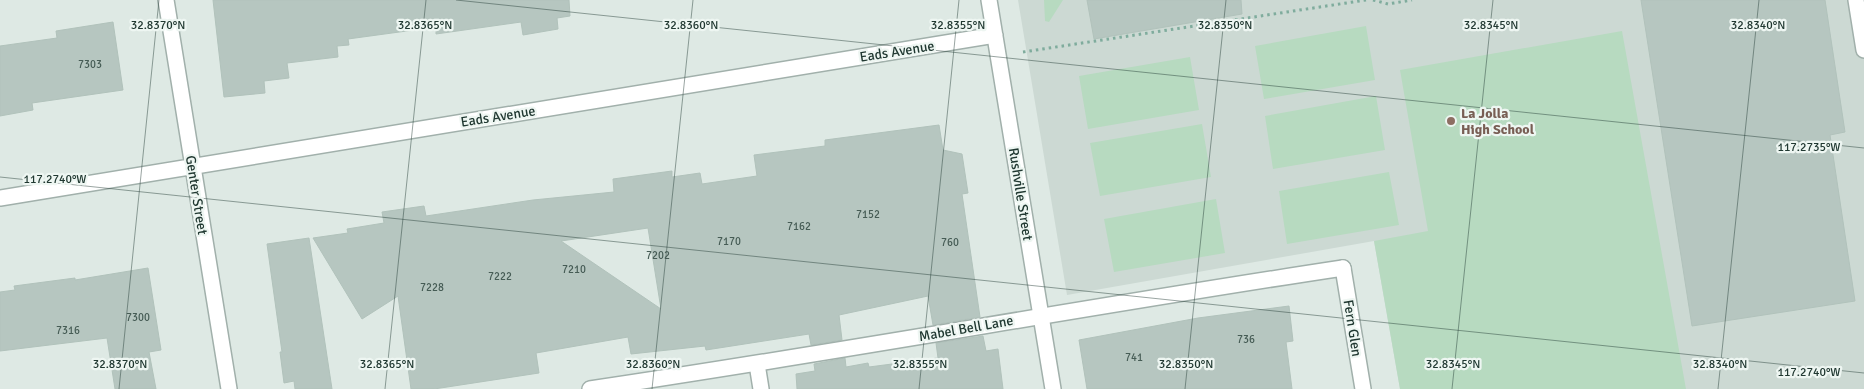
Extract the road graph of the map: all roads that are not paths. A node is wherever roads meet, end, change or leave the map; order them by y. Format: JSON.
{"nodes":[{"id":1,"x":166,"y":0,"type":"edge"},
{"id":2,"x":989,"y":0,"type":"edge"},
{"id":3,"x":1856,"y":0,"type":"edge"},
{"id":4,"x":995,"y":35,"type":"junction"},
{"id":5,"x":1864,"y":50,"type":"edge"},
{"id":6,"x":193,"y":166,"type":"junction"},
{"id":7,"x":0,"y":198,"type":"edge"},
{"id":8,"x":1343,"y":268,"type":"joint"},
{"id":9,"x":1041,"y":315,"type":"junction"},
{"id":10,"x":757,"y":364,"type":"junction"},
{"id":11,"x":229,"y":389,"type":"edge"},
{"id":12,"x":590,"y":389,"type":"edge"},
{"id":13,"x":761,"y":389,"type":"edge"},
{"id":14,"x":1053,"y":389,"type":"edge"},
{"id":15,"x":1363,"y":389,"type":"edge"}],
"edges":[{"from":1,"to":6,"type":"street","name":"Genter Street"},
{"from":2,"to":4,"type":"street","name":"Rushville Street"},
{"from":3,"to":5,"type":"street"},
{"from":4,"to":6,"type":"street","name":"Eads Avenue"},
{"from":4,"to":9,"type":"street","name":"Rushville Street"},
{"from":6,"to":7,"type":"street","name":"Eads Avenue"},
{"from":6,"to":11,"type":"street","name":"Genter Street"},
{"from":8,"to":9,"type":"street","name":"Mabel Bell Lane"},
{"from":8,"to":15,"type":"street","name":"Fern Glen"},
{"from":9,"to":10,"type":"street","name":"Mabel Bell Lane"},
{"from":9,"to":14,"type":"street","name":"Rushville Street"},
{"from":10,"to":12,"type":"street","name":"Mabel Bell Lane"},
{"from":10,"to":13,"type":"street"}]}
